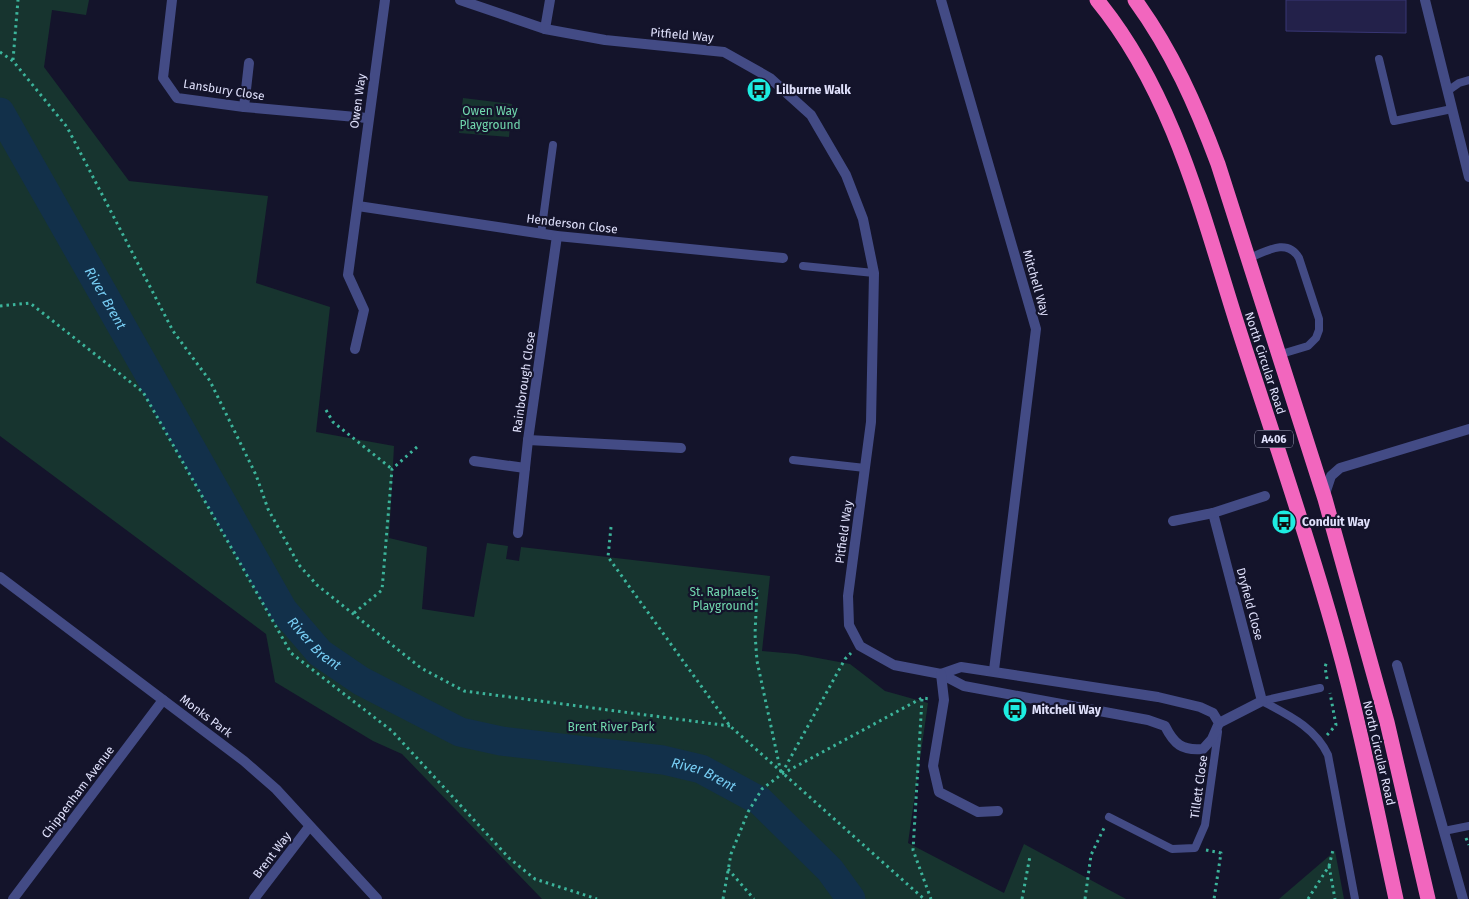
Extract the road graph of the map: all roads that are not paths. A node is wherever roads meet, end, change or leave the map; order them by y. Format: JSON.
{"nodes":[{"id":1,"x":172,"y":0,"type":"edge"},
{"id":2,"x":385,"y":0,"type":"edge"},
{"id":3,"x":460,"y":0,"type":"edge"},
{"id":4,"x":550,"y":0,"type":"edge"},
{"id":5,"x":941,"y":0,"type":"edge"},
{"id":6,"x":1097,"y":0,"type":"edge"},
{"id":7,"x":1135,"y":0,"type":"edge"},
{"id":8,"x":1425,"y":0,"type":"edge"},
{"id":9,"x":546,"y":29,"type":"junction"},
{"id":10,"x":1378,"y":59,"type":"dead end"},
{"id":11,"x":249,"y":63,"type":"dead end"},
{"id":12,"x":1469,"y":80,"type":"edge"},
{"id":13,"x":1449,"y":90,"type":"junction"},
{"id":14,"x":244,"y":107,"type":"junction"},
{"id":15,"x":1452,"y":109,"type":"junction"},
{"id":16,"x":367,"y":118,"type":"junction"},
{"id":17,"x":553,"y":145,"type":"dead end"},
{"id":18,"x":1469,"y":177,"type":"edge"},
{"id":19,"x":358,"y":206,"type":"junction"},
{"id":20,"x":541,"y":234,"type":"junction"},
{"id":21,"x":557,"y":236,"type":"junction"},
{"id":22,"x":783,"y":258,"type":"dead end"},
{"id":23,"x":1247,"y":258,"type":"junction"},
{"id":24,"x":803,"y":266,"type":"dead end"},
{"id":25,"x":874,"y":273,"type":"junction"},
{"id":26,"x":355,"y":348,"type":"dead end"},
{"id":27,"x":1278,"y":355,"type":"junction"},
{"id":28,"x":1469,"y":429,"type":"edge"},
{"id":29,"x":528,"y":440,"type":"junction"},
{"id":30,"x":682,"y":448,"type":"dead end"},
{"id":31,"x":792,"y":460,"type":"dead end"},
{"id":32,"x":474,"y":461,"type":"dead end"},
{"id":33,"x":525,"y":468,"type":"junction"},
{"id":34,"x":865,"y":468,"type":"junction"},
{"id":35,"x":1265,"y":496,"type":"dead end"},
{"id":36,"x":1325,"y":499,"type":"junction"},
{"id":37,"x":1213,"y":513,"type":"junction"},
{"id":38,"x":1172,"y":521,"type":"dead end"},
{"id":39,"x":518,"y":533,"type":"dead end"},
{"id":40,"x":0,"y":577,"type":"edge"},
{"id":41,"x":1397,"y":665,"type":"dead end"},
{"id":42,"x":994,"y":670,"type":"junction"},
{"id":43,"x":941,"y":674,"type":"junction"},
{"id":44,"x":1320,"y":688,"type":"dead end"},
{"id":45,"x":163,"y":700,"type":"junction"},
{"id":46,"x":1262,"y":701,"type":"junction"},
{"id":47,"x":1219,"y":723,"type":"junction"},
{"id":48,"x":998,"y":811,"type":"dead end"},
{"id":49,"x":1108,"y":817,"type":"road end"},
{"id":50,"x":1469,"y":826,"type":"edge"},
{"id":51,"x":309,"y":827,"type":"junction"},
{"id":52,"x":1444,"y":831,"type":"junction"},
{"id":53,"x":13,"y":899,"type":"edge"},
{"id":54,"x":254,"y":899,"type":"edge"},
{"id":55,"x":377,"y":899,"type":"edge"},
{"id":56,"x":1355,"y":899,"type":"edge"},
{"id":57,"x":1396,"y":899,"type":"edge"},
{"id":58,"x":1428,"y":899,"type":"edge"},
{"id":59,"x":1463,"y":899,"type":"edge"}],
"edges":[{"from":1,"to":14,"type":"street","name":"Lansbury Close"},
{"from":2,"to":16,"type":"street","name":"Owen Way"},
{"from":3,"to":9,"type":"street","name":"Pitfield Way"},
{"from":4,"to":9,"type":"street"},
{"from":5,"to":42,"type":"street","name":"Mitchell Way"},
{"from":6,"to":57,"type":"highway","name":"North Circular Road","number":"A406"},
{"from":7,"to":23,"type":"highway","name":"North Circular Road","number":"A406"},
{"from":8,"to":13,"type":"street"},
{"from":9,"to":25,"type":"street","name":"Pitfield Way"},
{"from":10,"to":15,"type":"lane"},
{"from":11,"to":14,"type":"street"},
{"from":12,"to":13,"type":"lane"},
{"from":13,"to":15,"type":"street"},
{"from":14,"to":16,"type":"street","name":"Lansbury Close"},
{"from":15,"to":18,"type":"street"},
{"from":16,"to":19,"type":"street","name":"Owen Way"},
{"from":17,"to":20,"type":"lane"},
{"from":19,"to":20,"type":"street","name":"Henderson Close"},
{"from":19,"to":26,"type":"street","name":"Owen Way"},
{"from":20,"to":21,"type":"street","name":"Henderson Close"},
{"from":21,"to":22,"type":"street","name":"Henderson Close"},
{"from":21,"to":29,"type":"street","name":"Rainborough Close"},
{"from":23,"to":27,"type":"highway","name":"North Circular Road","number":"A406"},
{"from":23,"to":27,"type":"lane"},
{"from":24,"to":25,"type":"lane"},
{"from":25,"to":34,"type":"street","name":"Pitfield Way"},
{"from":27,"to":36,"type":"highway","name":"North Circular Road","number":"A406"},
{"from":28,"to":36,"type":"street"},
{"from":29,"to":30,"type":"street"},
{"from":29,"to":33,"type":"street","name":"Rainborough Close"},
{"from":31,"to":34,"type":"lane"},
{"from":32,"to":33,"type":"street"},
{"from":33,"to":39,"type":"street","name":"Rainborough Close"},
{"from":34,"to":43,"type":"street","name":"Pitfield Way"},
{"from":35,"to":37,"type":"street"},
{"from":36,"to":58,"type":"highway","name":"North Circular Road","number":"A406"},
{"from":37,"to":38,"type":"street"},
{"from":37,"to":46,"type":"street","name":"Dryfield Close"},
{"from":40,"to":45,"type":"street","name":"Monks Park"},
{"from":41,"to":52,"type":"street"},
{"from":42,"to":43,"type":"street"},
{"from":42,"to":47,"type":"street"},
{"from":43,"to":47,"type":"street"},
{"from":43,"to":48,"type":"street"},
{"from":44,"to":46,"type":"lane"},
{"from":45,"to":51,"type":"street","name":"Monks Park"},
{"from":45,"to":53,"type":"street","name":"Chippenham Avenue"},
{"from":46,"to":47,"type":"street"},
{"from":46,"to":56,"type":"lane"},
{"from":47,"to":49,"type":"lane","name":"Tillett Close"},
{"from":50,"to":52,"type":"lane"},
{"from":51,"to":54,"type":"street","name":"Brent Way"},
{"from":51,"to":55,"type":"street","name":"Monks Park"},
{"from":52,"to":59,"type":"street"}]}
